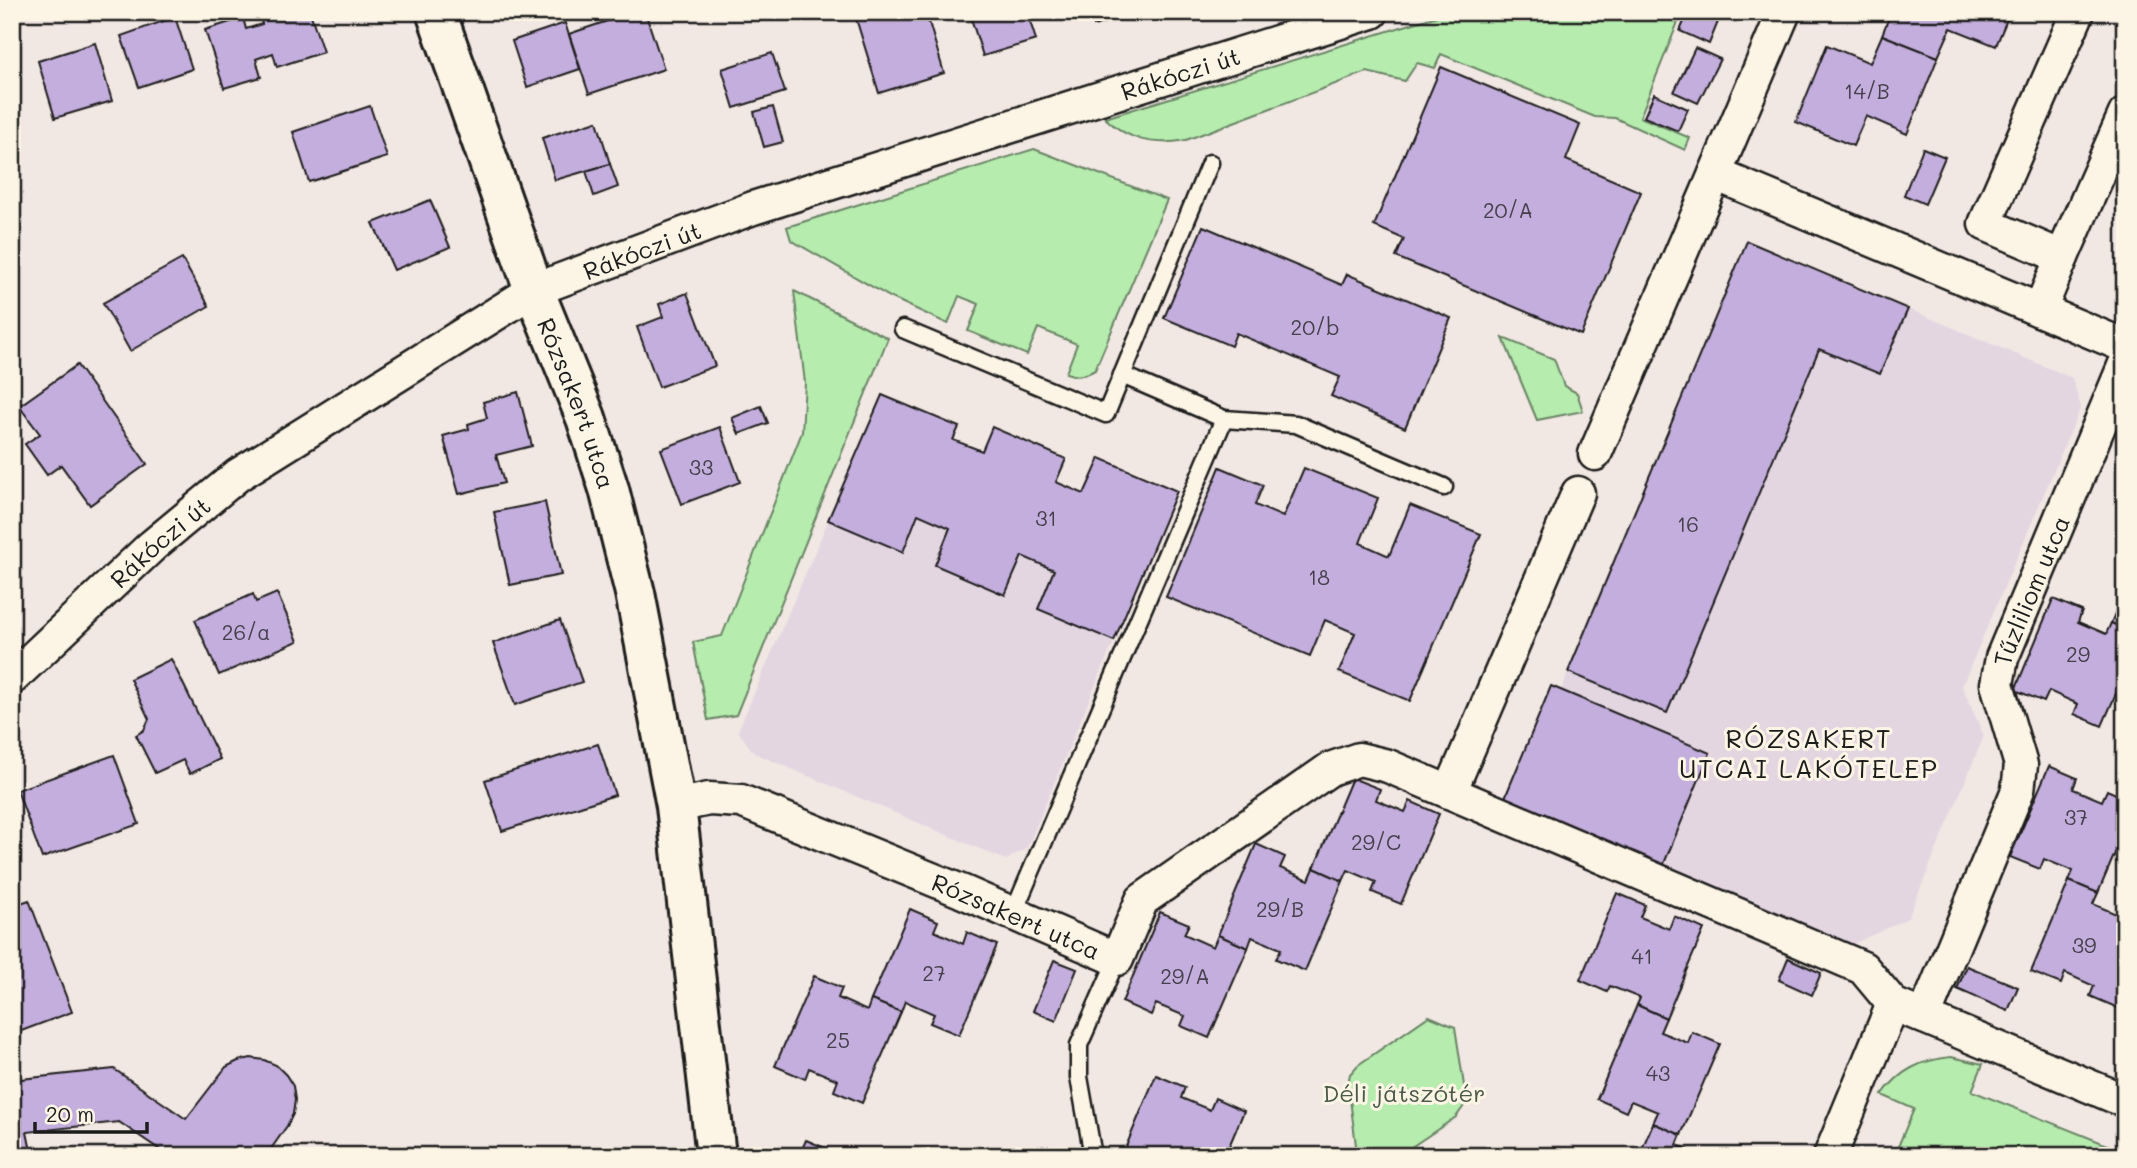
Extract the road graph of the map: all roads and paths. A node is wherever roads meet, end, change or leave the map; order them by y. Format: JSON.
{"nodes":[{"id":1,"x":436,"y":12,"type":"edge"},
{"id":2,"x":1372,"y":12,"type":"edge"},
{"id":3,"x":1784,"y":12,"type":"edge"},
{"id":4,"x":2078,"y":12,"type":"edge"},
{"id":5,"x":2125,"y":114,"type":"edge"},
{"id":6,"x":1210,"y":163,"type":"dead end"},
{"id":7,"x":1715,"y":174,"type":"junction"},
{"id":8,"x":2062,"y":257,"type":"junction"},
{"id":9,"x":534,"y":290,"type":"junction"},
{"id":10,"x":2040,"y":310,"type":"junction"},
{"id":11,"x":903,"y":329,"type":"dead end"},
{"id":12,"x":2125,"y":346,"type":"edge"},
{"id":13,"x":2125,"y":364,"type":"edge"},
{"id":14,"x":1122,"y":375,"type":"junction"},
{"id":15,"x":1224,"y":419,"type":"junction"},
{"id":16,"x":1595,"y":454,"type":"dead end"},
{"id":17,"x":1444,"y":487,"type":"dead end"},
{"id":18,"x":1578,"y":494,"type":"dead end"},
{"id":19,"x":12,"y":678,"type":"edge"},
{"id":20,"x":1450,"y":792,"type":"junction"},
{"id":21,"x":676,"y":806,"type":"junction"},
{"id":22,"x":1013,"y":914,"type":"junction"},
{"id":23,"x":1117,"y":959,"type":"junction"},
{"id":24,"x":1893,"y":1004,"type":"junction"},
{"id":25,"x":1924,"y":1017,"type":"junction"},
{"id":26,"x":2125,"y":1101,"type":"edge"},
{"id":27,"x":716,"y":1156,"type":"edge"},
{"id":28,"x":1093,"y":1156,"type":"edge"},
{"id":29,"x":1830,"y":1156,"type":"edge"}],
"edges":[{"from":1,"to":9,"type":"street","name":"Rózsakert utca"},
{"from":2,"to":9,"type":"street","name":"Rákóczi út"},
{"from":3,"to":7,"type":"street"},
{"from":4,"to":8,"type":"street"},
{"from":5,"to":8,"type":"street"},
{"from":6,"to":14,"type":"lane"},
{"from":7,"to":10,"type":"street"},
{"from":7,"to":16,"type":"street"},
{"from":8,"to":10,"type":"street"},
{"from":9,"to":19,"type":"street","name":"Rákóczi út"},
{"from":9,"to":21,"type":"street","name":"Rózsakert utca"},
{"from":10,"to":12,"type":"street"},
{"from":11,"to":14,"type":"lane"},
{"from":13,"to":25,"type":"street","name":"Tűzliliom utca"},
{"from":14,"to":15,"type":"lane"},
{"from":15,"to":17,"type":"lane"},
{"from":15,"to":22,"type":"lane"},
{"from":18,"to":20,"type":"street"},
{"from":20,"to":23,"type":"street","name":"Rózsakert utca"},
{"from":20,"to":24,"type":"street"},
{"from":21,"to":22,"type":"street","name":"Rózsakert utca"},
{"from":21,"to":27,"type":"street","name":"Rózsakert utca"},
{"from":22,"to":23,"type":"street","name":"Rózsakert utca"},
{"from":23,"to":28,"type":"lane"},
{"from":24,"to":25,"type":"street"},
{"from":24,"to":29,"type":"street"},
{"from":25,"to":26,"type":"street"}]}
